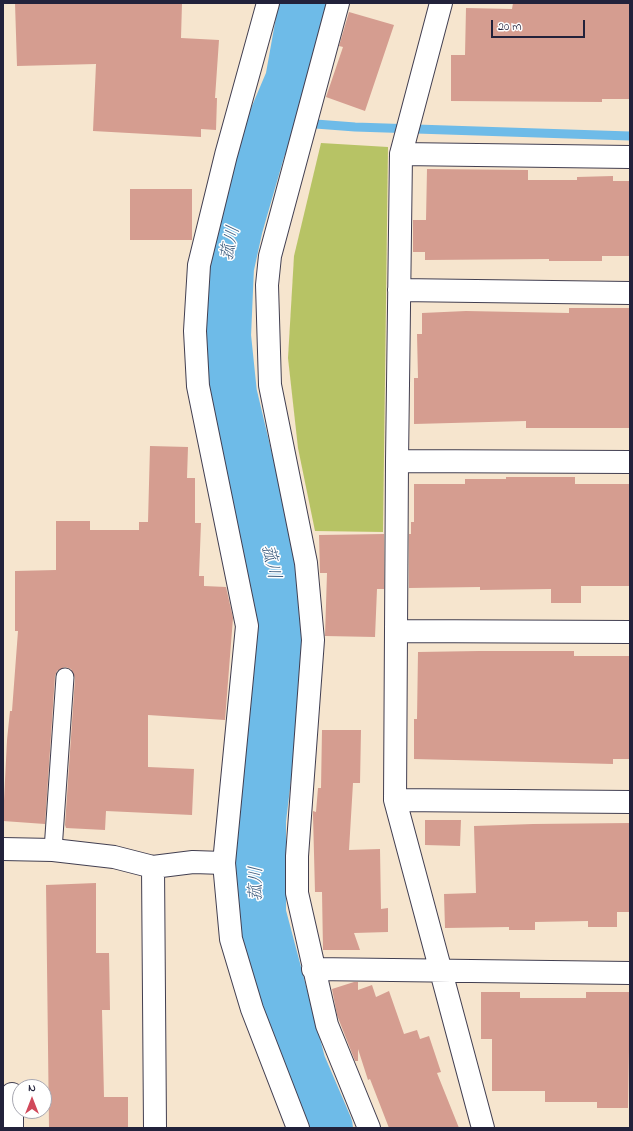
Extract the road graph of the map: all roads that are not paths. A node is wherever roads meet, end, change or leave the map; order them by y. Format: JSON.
{"nodes":[{"id":1,"x":268,"y":3,"type":"edge"},
{"id":2,"x":338,"y":3,"type":"edge"},
{"id":3,"x":441,"y":3,"type":"edge"},
{"id":4,"x":402,"y":154,"type":"junction"},
{"id":5,"x":630,"y":157,"type":"edge"},
{"id":6,"x":399,"y":290,"type":"junction"},
{"id":7,"x":630,"y":292,"type":"edge"},
{"id":8,"x":397,"y":461,"type":"junction"},
{"id":9,"x":630,"y":462,"type":"edge"},
{"id":10,"x":396,"y":631,"type":"junction"},
{"id":11,"x":630,"y":632,"type":"edge"},
{"id":12,"x":65,"y":677,"type":"dead end"},
{"id":13,"x":396,"y":800,"type":"junction"},
{"id":14,"x":630,"y":802,"type":"edge"},
{"id":15,"x":3,"y":849,"type":"edge"},
{"id":16,"x":53,"y":850,"type":"junction"},
{"id":17,"x":224,"y":863,"type":"junction"},
{"id":18,"x":153,"y":867,"type":"junction"},
{"id":19,"x":313,"y":969,"type":"junction"},
{"id":20,"x":441,"y":971,"type":"junction"},
{"id":21,"x":630,"y":973,"type":"edge"},
{"id":22,"x":155,"y":1128,"type":"edge"},
{"id":23,"x":298,"y":1128,"type":"edge"},
{"id":24,"x":369,"y":1128,"type":"edge"},
{"id":25,"x":483,"y":1128,"type":"edge"}],
"edges":[{"from":1,"to":17,"type":"street"},
{"from":2,"to":19,"type":"street"},
{"from":3,"to":4,"type":"street"},
{"from":4,"to":5,"type":"street"},
{"from":4,"to":6,"type":"street"},
{"from":6,"to":7,"type":"street"},
{"from":6,"to":8,"type":"street"},
{"from":8,"to":9,"type":"street"},
{"from":8,"to":10,"type":"street"},
{"from":10,"to":11,"type":"street"},
{"from":10,"to":13,"type":"street"},
{"from":12,"to":16,"type":"lane"},
{"from":13,"to":14,"type":"street"},
{"from":13,"to":20,"type":"street"},
{"from":15,"to":16,"type":"street"},
{"from":16,"to":18,"type":"street"},
{"from":17,"to":18,"type":"street"},
{"from":17,"to":23,"type":"street"},
{"from":18,"to":22,"type":"street"},
{"from":19,"to":20,"type":"street"},
{"from":19,"to":24,"type":"street"},
{"from":20,"to":21,"type":"street"},
{"from":20,"to":25,"type":"street"}]}
